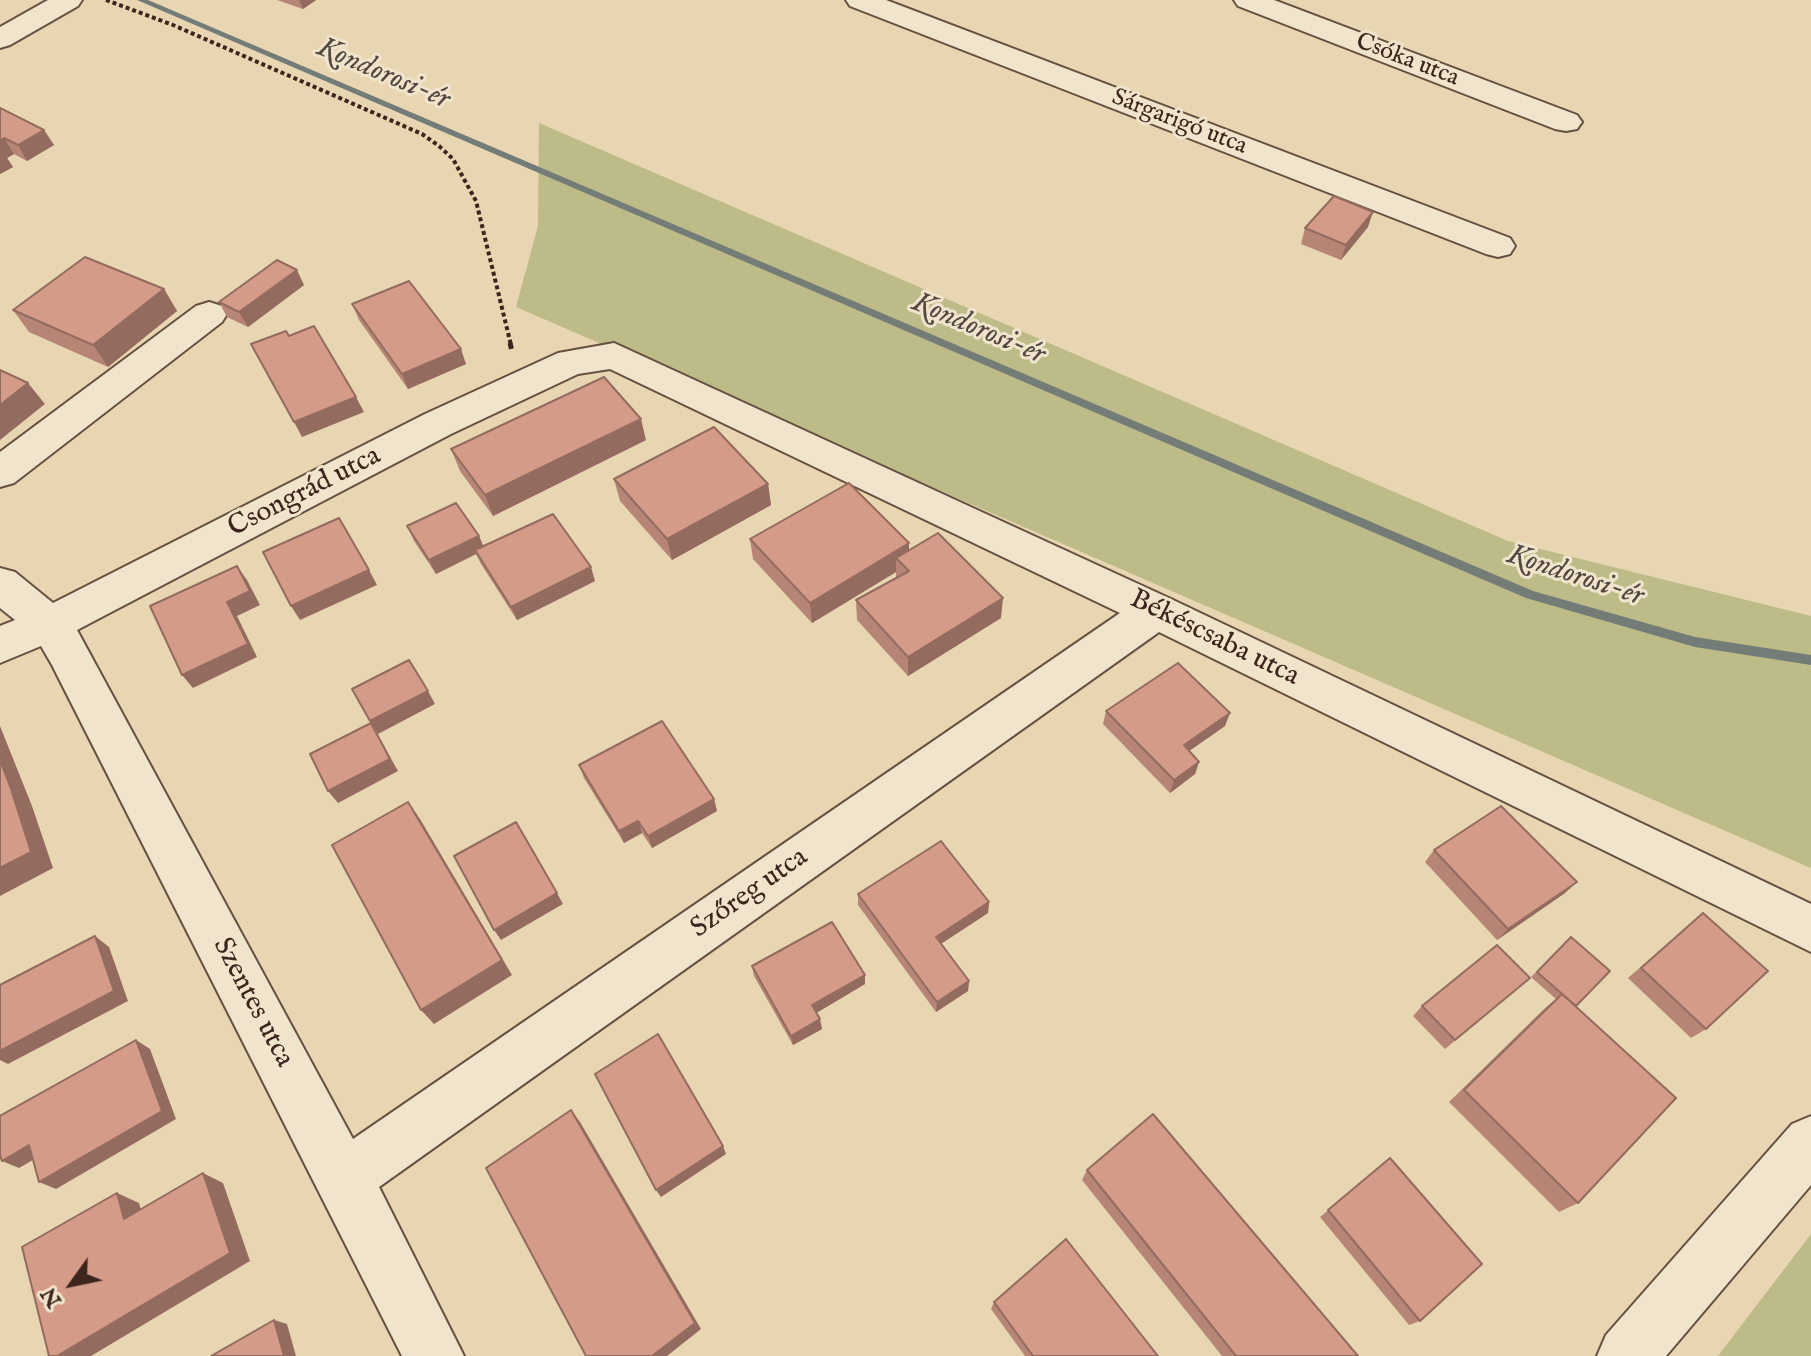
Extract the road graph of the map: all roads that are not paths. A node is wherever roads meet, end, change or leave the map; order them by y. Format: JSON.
{"nodes":[{"id":1,"x":68,"y":0,"type":"edge"},
{"id":2,"x":860,"y":0,"type":"edge"},
{"id":3,"x":1248,"y":0,"type":"edge"},
{"id":4,"x":38,"y":8,"type":"edge"},
{"id":5,"x":0,"y":39,"type":"edge"},
{"id":6,"x":1566,"y":122,"type":"dead end"},
{"id":7,"x":1498,"y":246,"type":"dead end"},
{"id":8,"x":209,"y":314,"type":"dead end"},
{"id":9,"x":614,"y":356,"type":"joint"},
{"id":10,"x":0,"y":473,"type":"edge"},
{"id":11,"x":0,"y":584,"type":"edge"},
{"id":12,"x":1156,"y":611,"type":"junction"},
{"id":13,"x":59,"y":638,"type":"junction"},
{"id":14,"x":0,"y":645,"type":"edge"},
{"id":15,"x":1811,"y":929,"type":"edge"},
{"id":16,"x":1811,"y":1143,"type":"edge"},
{"id":17,"x":344,"y":1178,"type":"junction"},
{"id":18,"x":434,"y":1356,"type":"edge"},
{"id":19,"x":1627,"y":1356,"type":"edge"}],
"edges":[{"from":1,"to":4,"type":"street"},
{"from":2,"to":7,"type":"street","name":"Sárgarigó utca"},
{"from":3,"to":6,"type":"street","name":"Csóka utca"},
{"from":4,"to":5,"type":"street"},
{"from":8,"to":10,"type":"street"},
{"from":9,"to":12,"type":"street","name":"Békéscsaba utca"},
{"from":9,"to":13,"type":"street","name":"Csongrád utca"},
{"from":11,"to":13,"type":"street"},
{"from":12,"to":15,"type":"street","name":"Békéscsaba utca"},
{"from":12,"to":17,"type":"street","name":"Szőreg utca"},
{"from":13,"to":14,"type":"street","name":"Csongrád utca"},
{"from":13,"to":17,"type":"street","name":"Szentes utca"},
{"from":16,"to":19,"type":"street"},
{"from":17,"to":18,"type":"street","name":"Szentes utca"}]}
